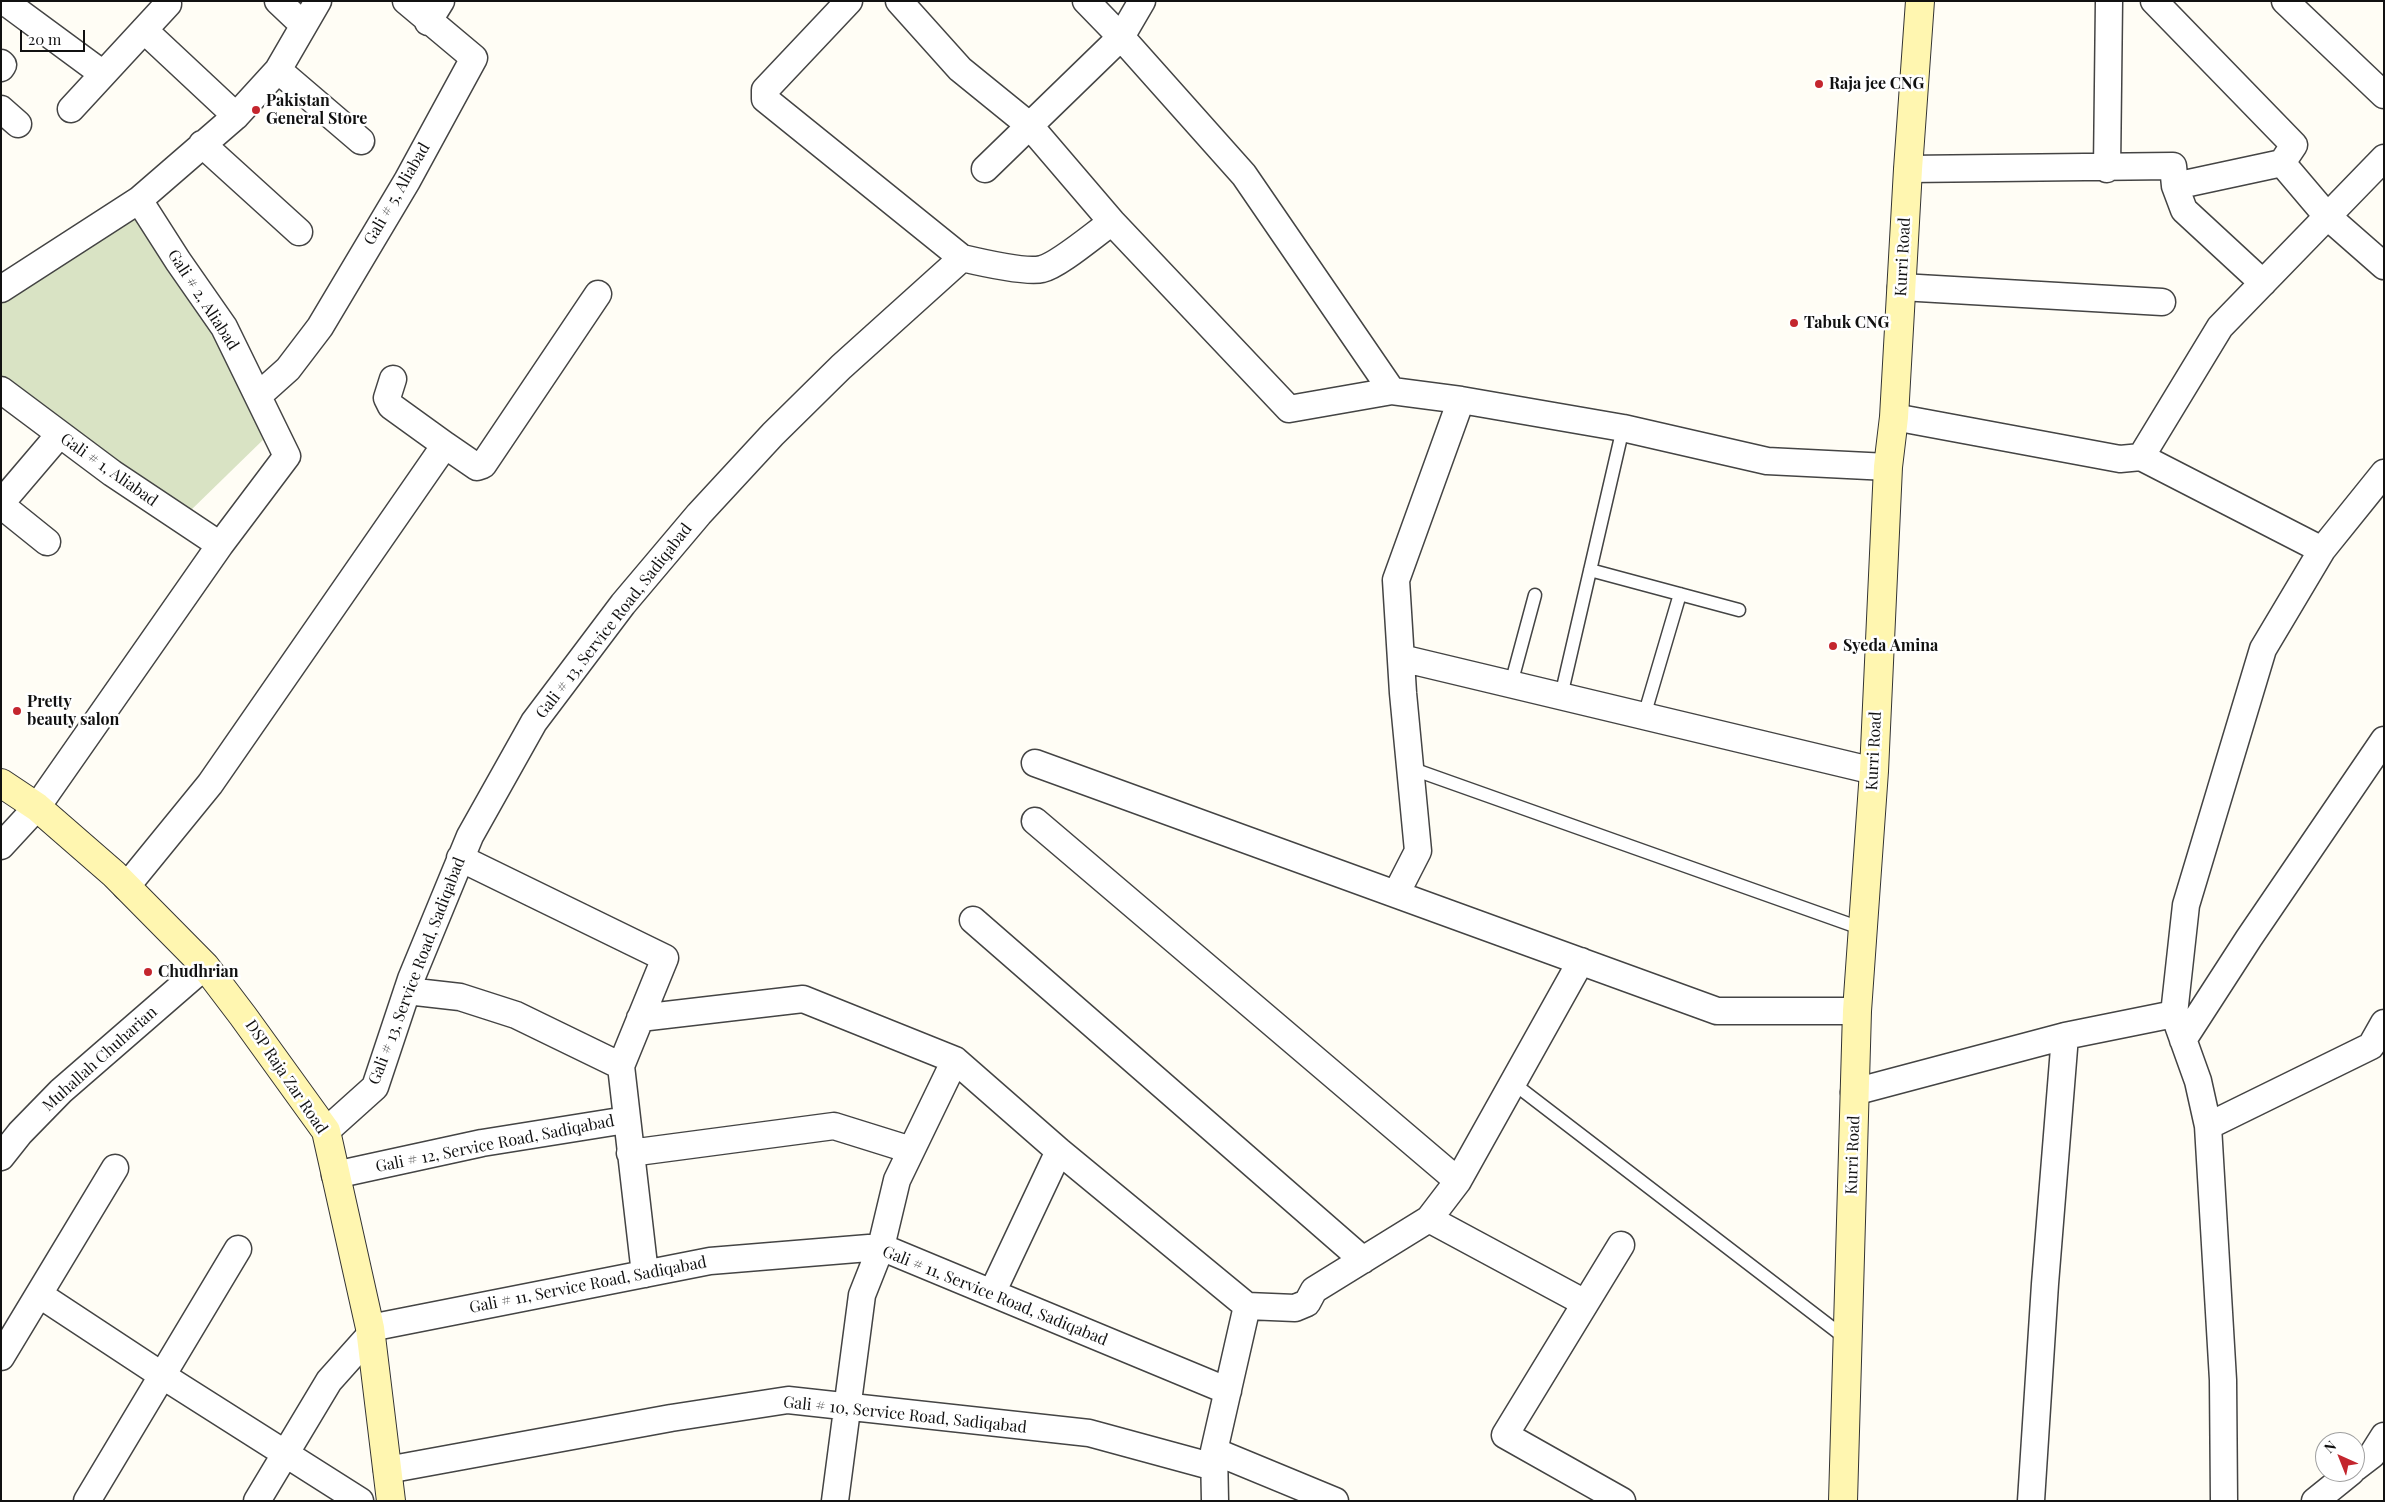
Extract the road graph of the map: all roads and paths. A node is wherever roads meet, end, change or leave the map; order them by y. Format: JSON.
{"nodes":[{"id":1,"x":278,"y":1,"type":"edge"},
{"id":2,"x":406,"y":1,"type":"edge"},
{"id":3,"x":849,"y":1,"type":"edge"},
{"id":4,"x":899,"y":1,"type":"edge"},
{"id":5,"x":1086,"y":1,"type":"edge"},
{"id":6,"x":1142,"y":1,"type":"edge"},
{"id":7,"x":1920,"y":1,"type":"edge"},
{"id":8,"x":2109,"y":1,"type":"edge"},
{"id":9,"x":2154,"y":1,"type":"edge"},
{"id":10,"x":2285,"y":1,"type":"edge"},
{"id":11,"x":7,"y":3,"type":"edge"},
{"id":12,"x":168,"y":4,"type":"dead end"},
{"id":13,"x":311,"y":12,"type":"edge"},
{"id":14,"x":435,"y":12,"type":"edge"},
{"id":15,"x":144,"y":30,"type":"junction"},
{"id":16,"x":1121,"y":36,"type":"junction"},
{"id":17,"x":1,"y":63,"type":"edge"},
{"id":18,"x":1,"y":68,"type":"edge"},
{"id":19,"x":278,"y":70,"type":"junction"},
{"id":20,"x":103,"y":74,"type":"junction"},
{"id":21,"x":2384,"y":95,"type":"edge"},
{"id":22,"x":71,"y":109,"type":"dead end"},
{"id":23,"x":236,"y":116,"type":"junction"},
{"id":24,"x":1029,"y":125,"type":"junction"},
{"id":25,"x":361,"y":141,"type":"dead end"},
{"id":26,"x":202,"y":144,"type":"junction"},
{"id":27,"x":2384,"y":158,"type":"edge"},
{"id":28,"x":2282,"y":163,"type":"junction"},
{"id":29,"x":985,"y":169,"type":"dead end"},
{"id":30,"x":1908,"y":169,"type":"junction"},
{"id":31,"x":2107,"y":169,"type":"junction"},
{"id":32,"x":2175,"y":186,"type":"junction"},
{"id":33,"x":139,"y":200,"type":"junction"},
{"id":34,"x":2327,"y":216,"type":"junction"},
{"id":35,"x":1112,"y":222,"type":"junction"},
{"id":36,"x":299,"y":232,"type":"dead end"},
{"id":37,"x":962,"y":258,"type":"junction"},
{"id":38,"x":2384,"y":266,"type":"edge"},
{"id":39,"x":2262,"y":283,"type":"junction"},
{"id":40,"x":1901,"y":287,"type":"junction"},
{"id":41,"x":1,"y":289,"type":"edge"},
{"id":42,"x":598,"y":294,"type":"dead end"},
{"id":43,"x":2162,"y":302,"type":"dead end"},
{"id":44,"x":393,"y":379,"type":"dead end"},
{"id":45,"x":1,"y":390,"type":"edge"},
{"id":46,"x":1392,"y":391,"type":"junction"},
{"id":47,"x":259,"y":395,"type":"junction"},
{"id":48,"x":1461,"y":400,"type":"junction"},
{"id":49,"x":1894,"y":417,"type":"junction"},
{"id":50,"x":1623,"y":428,"type":"junction"},
{"id":51,"x":59,"y":435,"type":"junction"},
{"id":52,"x":445,"y":445,"type":"junction"},
{"id":53,"x":2140,"y":457,"type":"junction"},
{"id":54,"x":1888,"y":467,"type":"junction"},
{"id":55,"x":2384,"y":474,"type":"edge"},
{"id":56,"x":1,"y":504,"type":"edge"},
{"id":57,"x":47,"y":542,"type":"dead end"},
{"id":58,"x":220,"y":545,"type":"junction"},
{"id":59,"x":2322,"y":550,"type":"junction"},
{"id":60,"x":1590,"y":570,"type":"junction"},
{"id":61,"x":1680,"y":594,"type":"junction"},
{"id":62,"x":1535,"y":595,"type":"dead end"},
{"id":63,"x":1739,"y":610,"type":"dead end"},
{"id":64,"x":1401,"y":658,"type":"junction"},
{"id":65,"x":1511,"y":684,"type":"junction"},
{"id":66,"x":1561,"y":696,"type":"junction"},
{"id":67,"x":1644,"y":716,"type":"junction"},
{"id":68,"x":2384,"y":740,"type":"edge"},
{"id":69,"x":1035,"y":763,"type":"dead end"},
{"id":70,"x":1410,"y":768,"type":"junction"},
{"id":71,"x":1874,"y":771,"type":"junction"},
{"id":72,"x":1,"y":783,"type":"edge"},
{"id":73,"x":37,"y":807,"type":"junction"},
{"id":74,"x":1035,"y":821,"type":"dead end"},
{"id":75,"x":1,"y":846,"type":"edge"},
{"id":76,"x":460,"y":858,"type":"junction"},
{"id":77,"x":126,"y":887,"type":"junction"},
{"id":78,"x":1396,"y":894,"type":"junction"},
{"id":79,"x":973,"y":920,"type":"dead end"},
{"id":80,"x":1862,"y":929,"type":"junction"},
{"id":81,"x":1581,"y":961,"type":"junction"},
{"id":82,"x":205,"y":966,"type":"junction"},
{"id":83,"x":407,"y":991,"type":"junction"},
{"id":84,"x":1856,"y":1011,"type":"junction"},
{"id":85,"x":2174,"y":1014,"type":"junction"},
{"id":86,"x":640,"y":1018,"type":"junction"},
{"id":87,"x":2384,"y":1023,"type":"edge"},
{"id":88,"x":2065,"y":1036,"type":"junction"},
{"id":89,"x":2183,"y":1040,"type":"junction"},
{"id":90,"x":955,"y":1060,"type":"junction"},
{"id":91,"x":621,"y":1066,"type":"junction"},
{"id":92,"x":1513,"y":1083,"type":"junction"},
{"id":93,"x":1854,"y":1092,"type":"junction"},
{"id":94,"x":626,"y":1120,"type":"junction"},
{"id":95,"x":2208,"y":1126,"type":"junction"},
{"id":96,"x":326,"y":1131,"type":"junction"},
{"id":97,"x":912,"y":1150,"type":"junction"},
{"id":98,"x":1059,"y":1150,"type":"junction"},
{"id":99,"x":630,"y":1153,"type":"junction"},
{"id":100,"x":1,"y":1157,"type":"edge"},
{"id":101,"x":115,"y":1168,"type":"dead end"},
{"id":102,"x":335,"y":1175,"type":"junction"},
{"id":103,"x":1458,"y":1181,"type":"junction"},
{"id":104,"x":1429,"y":1219,"type":"junction"},
{"id":105,"x":1621,"y":1245,"type":"dead end"},
{"id":106,"x":881,"y":1247,"type":"junction"},
{"id":107,"x":238,"y":1249,"type":"dead end"},
{"id":108,"x":1363,"y":1260,"type":"junction"},
{"id":109,"x":645,"y":1274,"type":"junction"},
{"id":110,"x":992,"y":1293,"type":"junction"},
{"id":111,"x":40,"y":1295,"type":"junction"},
{"id":112,"x":1585,"y":1303,"type":"junction"},
{"id":113,"x":1248,"y":1306,"type":"junction"},
{"id":114,"x":371,"y":1331,"type":"junction"},
{"id":115,"x":1848,"y":1340,"type":"junction"},
{"id":116,"x":1,"y":1357,"type":"edge"},
{"id":117,"x":163,"y":1376,"type":"junction"},
{"id":118,"x":1228,"y":1391,"type":"junction"},
{"id":119,"x":848,"y":1408,"type":"junction"},
{"id":120,"x":285,"y":1454,"type":"junction"},
{"id":121,"x":1214,"y":1459,"type":"junction"},
{"id":122,"x":387,"y":1470,"type":"junction"},
{"id":123,"x":2339,"y":1482,"type":"edge"},
{"id":124,"x":87,"y":1501,"type":"edge"},
{"id":125,"x":257,"y":1501,"type":"edge"},
{"id":126,"x":360,"y":1501,"type":"edge"},
{"id":127,"x":391,"y":1501,"type":"edge"},
{"id":128,"x":835,"y":1501,"type":"edge"},
{"id":129,"x":1215,"y":1501,"type":"edge"},
{"id":130,"x":1336,"y":1501,"type":"edge"},
{"id":131,"x":1622,"y":1501,"type":"edge"},
{"id":132,"x":1843,"y":1501,"type":"edge"},
{"id":133,"x":2031,"y":1501,"type":"edge"},
{"id":134,"x":2224,"y":1501,"type":"edge"},
{"id":135,"x":2315,"y":1501,"type":"edge"}],
"edges":[{"from":1,"to":13,"type":"street"},
{"from":2,"to":14,"type":"street","name":"Gali # 5, Aliabad"},
{"from":3,"to":37,"type":"street"},
{"from":4,"to":24,"type":"street"},
{"from":5,"to":16,"type":"street"},
{"from":6,"to":16,"type":"street"},
{"from":7,"to":30,"type":"main road","name":"Kurri Road"},
{"from":8,"to":31,"type":"street"},
{"from":9,"to":28,"type":"street"},
{"from":10,"to":21,"type":"street"},
{"from":11,"to":20,"type":"street"},
{"from":12,"to":15,"type":"street"},
{"from":13,"to":19,"type":"street"},
{"from":14,"to":47,"type":"street","name":"Gali # 5, Aliabad"},
{"from":15,"to":20,"type":"street"},
{"from":15,"to":23,"type":"street"},
{"from":16,"to":24,"type":"street"},
{"from":16,"to":46,"type":"street"},
{"from":17,"to":18,"type":"street"},
{"from":19,"to":23,"type":"street"},
{"from":19,"to":25,"type":"street"},
{"from":20,"to":22,"type":"street"},
{"from":23,"to":26,"type":"street"},
{"from":24,"to":29,"type":"street"},
{"from":24,"to":35,"type":"street"},
{"from":26,"to":33,"type":"street"},
{"from":26,"to":36,"type":"street"},
{"from":27,"to":34,"type":"street"},
{"from":28,"to":32,"type":"street"},
{"from":28,"to":34,"type":"street"},
{"from":30,"to":31,"type":"street"},
{"from":30,"to":40,"type":"main road","name":"Kurri Road"},
{"from":31,"to":32,"type":"street"},
{"from":32,"to":39,"type":"street"},
{"from":33,"to":41,"type":"street"},
{"from":33,"to":47,"type":"street","name":"Gali # 2, Aliabad"},
{"from":34,"to":38,"type":"street"},
{"from":34,"to":39,"type":"street"},
{"from":35,"to":37,"type":"street"},
{"from":35,"to":46,"type":"street"},
{"from":37,"to":76,"type":"street","name":"Gali # 13, Service Road, Sadiqabad"},
{"from":39,"to":53,"type":"street"},
{"from":40,"to":43,"type":"street"},
{"from":40,"to":49,"type":"main road","name":"Kurri Road"},
{"from":42,"to":52,"type":"street"},
{"from":44,"to":52,"type":"street"},
{"from":45,"to":51,"type":"street","name":"Gali # 1, Aliabad"},
{"from":46,"to":48,"type":"street"},
{"from":47,"to":58,"type":"street","name":"Gali # 2, Aliabad"},
{"from":48,"to":50,"type":"street"},
{"from":48,"to":64,"type":"street"},
{"from":49,"to":53,"type":"street"},
{"from":49,"to":54,"type":"main road","name":"Kurri Road"},
{"from":50,"to":54,"type":"street"},
{"from":50,"to":60,"type":"lane"},
{"from":51,"to":56,"type":"street"},
{"from":51,"to":58,"type":"street","name":"Gali # 1, Aliabad"},
{"from":52,"to":77,"type":"street"},
{"from":53,"to":59,"type":"street"},
{"from":54,"to":71,"type":"main road","name":"Kurri Road"},
{"from":55,"to":59,"type":"street"},
{"from":56,"to":57,"type":"street"},
{"from":58,"to":73,"type":"street"},
{"from":59,"to":85,"type":"street"},
{"from":60,"to":61,"type":"lane"},
{"from":60,"to":66,"type":"lane"},
{"from":61,"to":63,"type":"lane"},
{"from":61,"to":67,"type":"lane"},
{"from":62,"to":65,"type":"lane"},
{"from":64,"to":65,"type":"street"},
{"from":64,"to":70,"type":"street"},
{"from":65,"to":66,"type":"street"},
{"from":66,"to":67,"type":"street"},
{"from":67,"to":71,"type":"street"},
{"from":68,"to":89,"type":"street"},
{"from":69,"to":78,"type":"street"},
{"from":70,"to":78,"type":"street"},
{"from":70,"to":80,"type":"lane"},
{"from":71,"to":80,"type":"main road","name":"Kurri Road"},
{"from":72,"to":73,"type":"main road","name":"DSP Raja Zar Road"},
{"from":73,"to":75,"type":"street"},
{"from":73,"to":77,"type":"main road","name":"DSP Raja Zar Road"},
{"from":74,"to":103,"type":"street"},
{"from":76,"to":83,"type":"street","name":"Gali # 13, Service Road, Sadiqabad"},
{"from":76,"to":86,"type":"street"},
{"from":77,"to":82,"type":"main road","name":"DSP Raja Zar Road"},
{"from":78,"to":81,"type":"street"},
{"from":79,"to":108,"type":"street"},
{"from":80,"to":84,"type":"main road","name":"Kurri Road"},
{"from":81,"to":84,"type":"street"},
{"from":81,"to":92,"type":"street"},
{"from":82,"to":96,"type":"main road","name":"DSP Raja Zar Road"},
{"from":82,"to":100,"type":"street","name":"Muhallah Chuharian"},
{"from":83,"to":91,"type":"street"},
{"from":83,"to":96,"type":"street","name":"Gali # 13, Service Road, Sadiqabad"},
{"from":84,"to":93,"type":"main road","name":"Kurri Road"},
{"from":85,"to":88,"type":"street"},
{"from":85,"to":89,"type":"street"},
{"from":86,"to":90,"type":"street"},
{"from":86,"to":91,"type":"street"},
{"from":87,"to":95,"type":"street"},
{"from":88,"to":93,"type":"street"},
{"from":88,"to":133,"type":"street"},
{"from":89,"to":95,"type":"street"},
{"from":90,"to":97,"type":"street"},
{"from":90,"to":98,"type":"street"},
{"from":91,"to":94,"type":"street"},
{"from":92,"to":103,"type":"street"},
{"from":92,"to":115,"type":"lane"},
{"from":93,"to":115,"type":"main road","name":"Kurri Road"},
{"from":94,"to":99,"type":"street"},
{"from":94,"to":102,"type":"street","name":"Gali # 12, Service Road, Sadiqabad"},
{"from":95,"to":134,"type":"street"},
{"from":96,"to":102,"type":"main road","name":"DSP Raja Zar Road"},
{"from":97,"to":99,"type":"street"},
{"from":97,"to":106,"type":"street"},
{"from":98,"to":110,"type":"street"},
{"from":98,"to":113,"type":"street"},
{"from":99,"to":109,"type":"street"},
{"from":101,"to":111,"type":"street"},
{"from":102,"to":114,"type":"main road","name":"DSP Raja Zar Road"},
{"from":103,"to":104,"type":"street"},
{"from":104,"to":108,"type":"street"},
{"from":104,"to":112,"type":"street"},
{"from":105,"to":112,"type":"street"},
{"from":106,"to":109,"type":"street","name":"Gali # 11, Service Road, Sadiqabad"},
{"from":106,"to":110,"type":"street","name":"Gali # 11, Service Road, Sadiqabad"},
{"from":106,"to":119,"type":"street"},
{"from":107,"to":117,"type":"street"},
{"from":108,"to":113,"type":"street"},
{"from":109,"to":114,"type":"street","name":"Gali # 11, Service Road, Sadiqabad"},
{"from":110,"to":118,"type":"street","name":"Gali # 11, Service Road, Sadiqabad"},
{"from":111,"to":116,"type":"street"},
{"from":111,"to":117,"type":"street"},
{"from":112,"to":131,"type":"street"},
{"from":113,"to":118,"type":"street"},
{"from":114,"to":120,"type":"street"},
{"from":114,"to":122,"type":"main road","name":"DSP Raja Zar Road"},
{"from":115,"to":132,"type":"main road","name":"Kurri Road"},
{"from":117,"to":120,"type":"street"},
{"from":117,"to":124,"type":"street"},
{"from":118,"to":121,"type":"street"},
{"from":119,"to":121,"type":"street","name":"Gali # 10, Service Road, Sadiqabad"},
{"from":119,"to":122,"type":"street","name":"Gali # 10, Service Road, Sadiqabad"},
{"from":119,"to":128,"type":"street"},
{"from":120,"to":125,"type":"street"},
{"from":120,"to":126,"type":"street"},
{"from":121,"to":129,"type":"street"},
{"from":121,"to":130,"type":"street","name":"Gali # 10, Service Road, Sadiqabad"},
{"from":122,"to":127,"type":"main road","name":"DSP Raja Zar Road"},
{"from":123,"to":135,"type":"street"}]}
